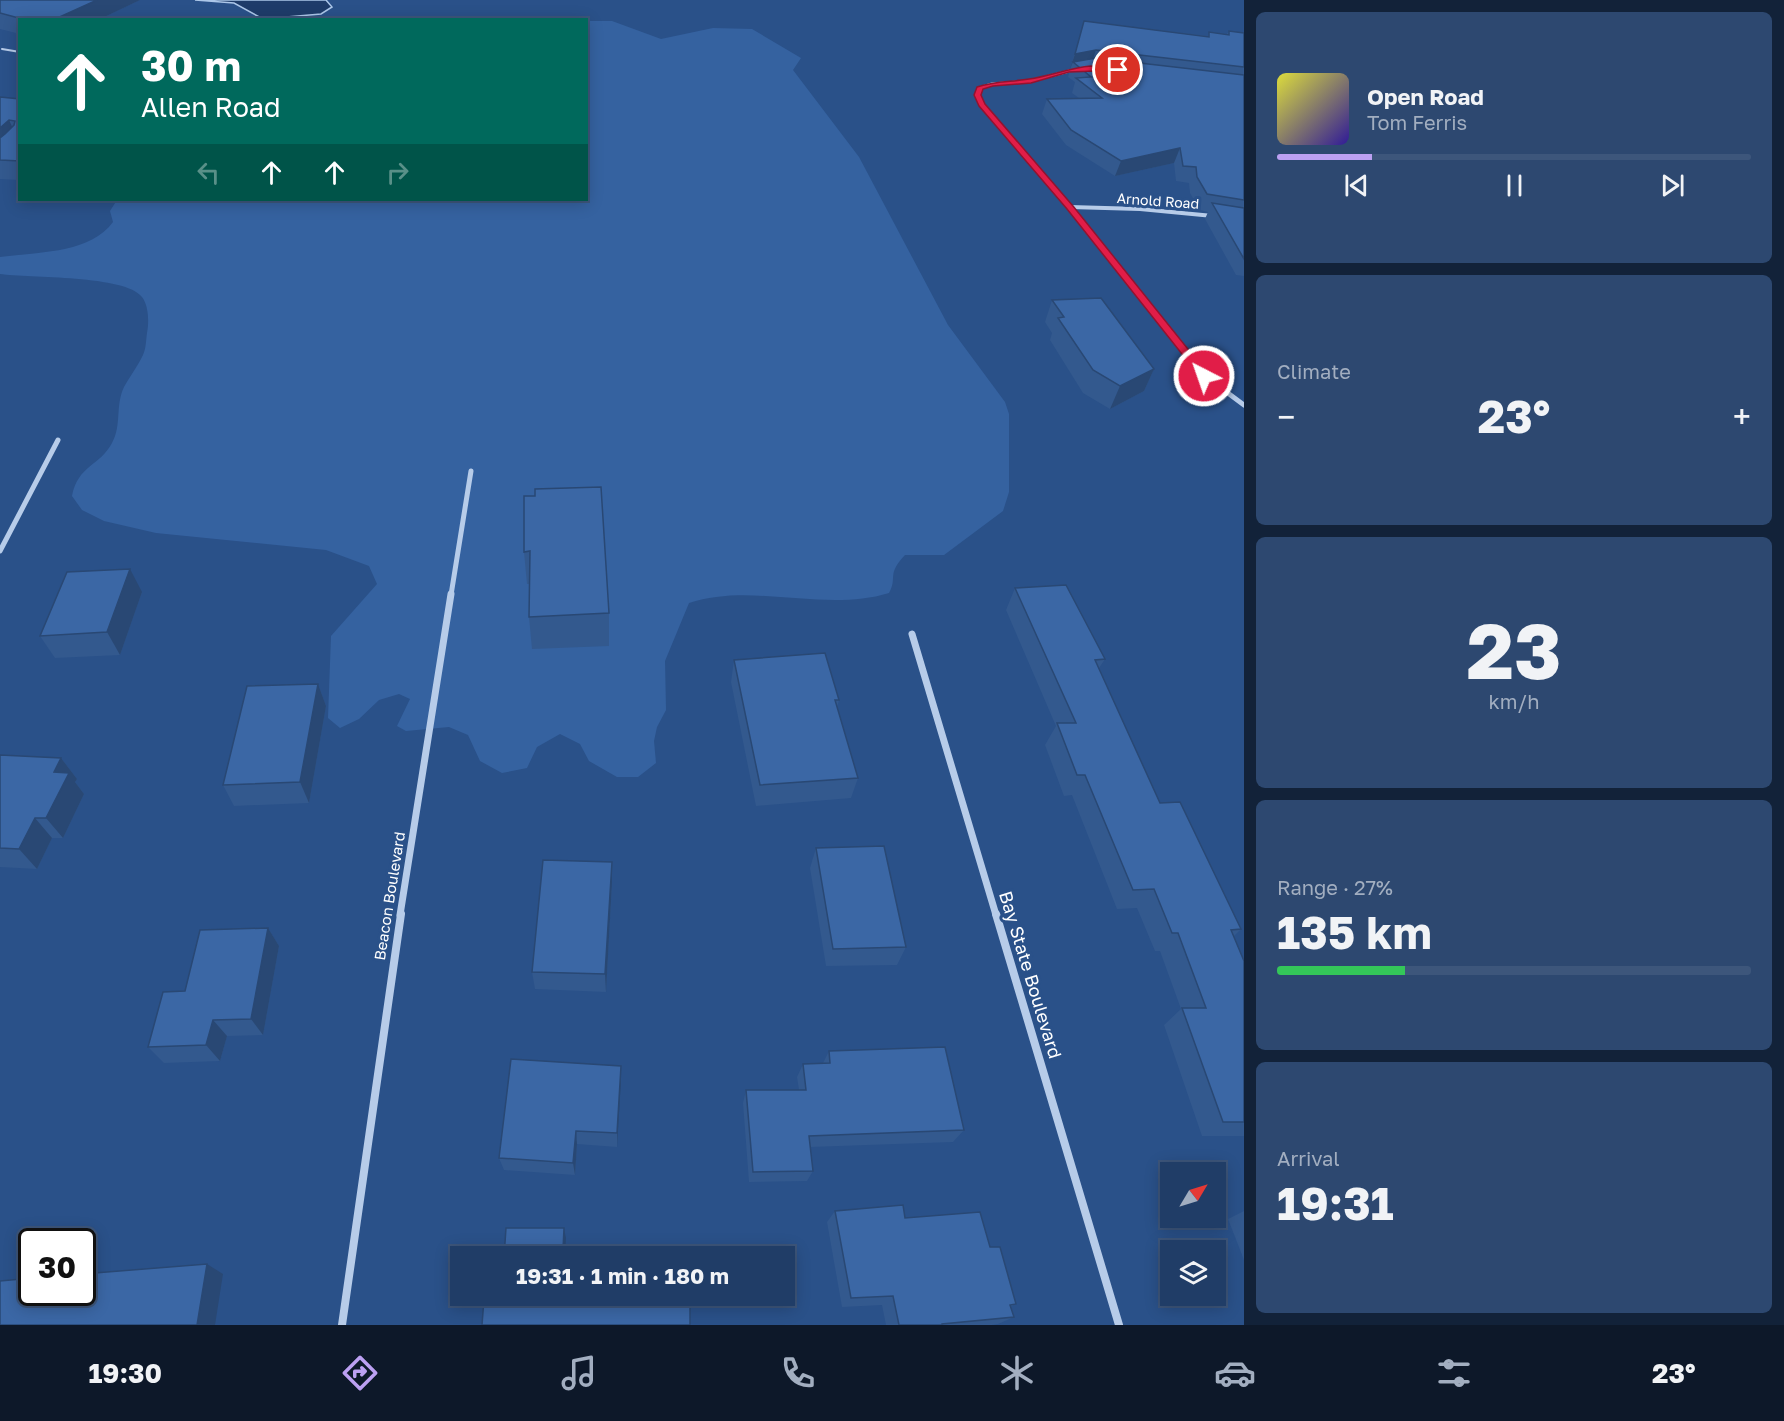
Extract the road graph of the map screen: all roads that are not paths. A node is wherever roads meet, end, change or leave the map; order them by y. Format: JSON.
{"nodes":[{"id":1,"x":2,"y":49,"type":"dead end"},
{"id":2,"x":18,"y":52,"type":"edge"},
{"id":3,"x":1079,"y":69,"type":"edge"},
{"id":4,"x":1070,"y":207,"type":"junction"},
{"id":5,"x":1220,"y":217,"type":"edge"},
{"id":6,"x":1244,"y":405,"type":"edge"},
{"id":7,"x":58,"y":440,"type":"dead end"},
{"id":8,"x":471,"y":471,"type":"dead end"},
{"id":9,"x":0,"y":551,"type":"edge"},
{"id":10,"x":912,"y":634,"type":"dead end"},
{"id":11,"x":342,"y":1325,"type":"edge"},
{"id":12,"x":1119,"y":1325,"type":"edge"}],
"edges":[{"from":1,"to":2,"type":"lane"},
{"from":3,"to":4,"type":"street"},
{"from":4,"to":5,"type":"street","name":"Arnold Road"},
{"from":4,"to":6,"type":"street"},
{"from":7,"to":9,"type":"street"},
{"from":8,"to":11,"type":"street","name":"Beacon Boulevard"},
{"from":10,"to":12,"type":"street","name":"Bay State Boulevard"}]}
